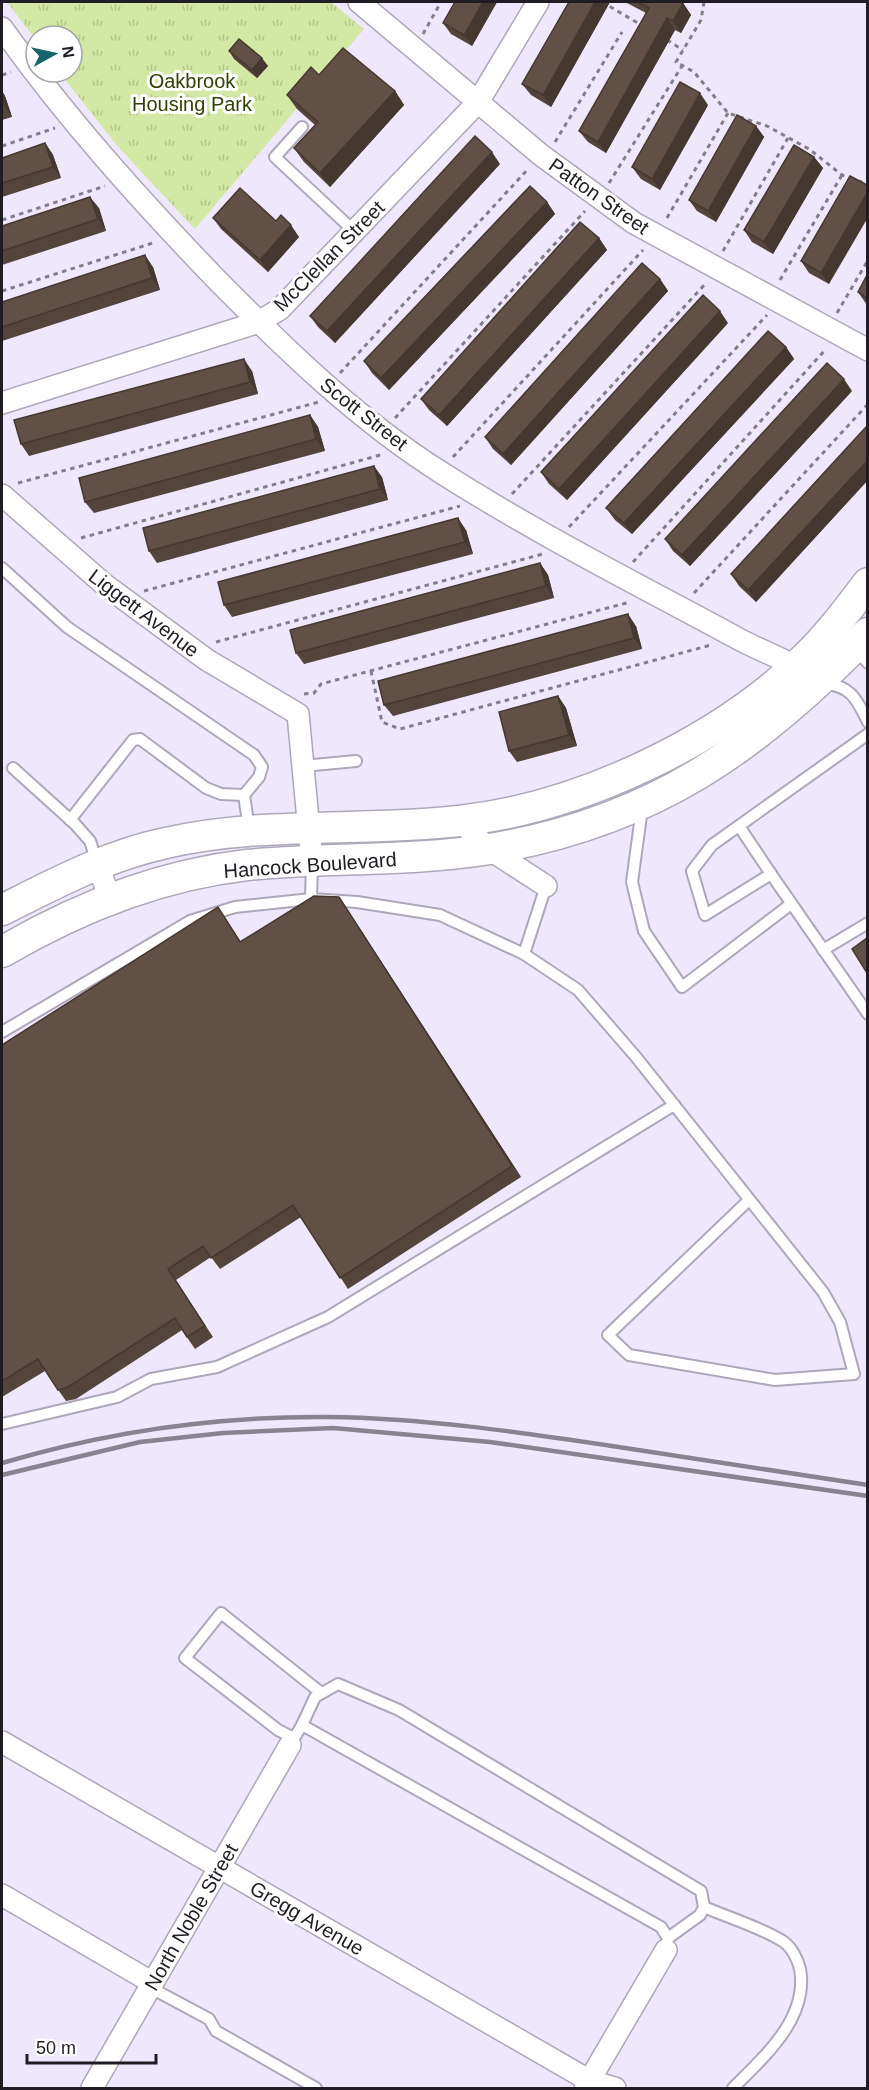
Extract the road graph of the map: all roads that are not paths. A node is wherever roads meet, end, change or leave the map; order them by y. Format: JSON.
{"nodes":[{"id":1,"x":359,"y":2,"type":"edge"},
{"id":2,"x":538,"y":2,"type":"edge"},
{"id":3,"x":2,"y":28,"type":"edge"},
{"id":4,"x":478,"y":102,"type":"junction"},
{"id":5,"x":303,"y":127,"type":"edge"},
{"id":6,"x":355,"y":232,"type":"junction"},
{"id":7,"x":259,"y":322,"type":"junction"},
{"id":8,"x":867,"y":350,"type":"edge"},
{"id":9,"x":2,"y":403,"type":"edge"},
{"id":10,"x":7,"y":490,"type":"edge"},
{"id":11,"x":2,"y":568,"type":"edge"},
{"id":12,"x":867,"y":583,"type":"edge"},
{"id":13,"x":854,"y":642,"type":"edge"},
{"id":14,"x":796,"y":666,"type":"junction"},
{"id":15,"x":821,"y":682,"type":"junction"},
{"id":16,"x":867,"y":722,"type":"edge"},
{"id":17,"x":866,"y":735,"type":"edge"},
{"id":18,"x":356,"y":761,"type":"dead end"},
{"id":19,"x":303,"y":766,"type":"junction"},
{"id":20,"x":14,"y":768,"type":"dead end"},
{"id":21,"x":244,"y":795,"type":"junction"},
{"id":22,"x":643,"y":804,"type":"junction"},
{"id":23,"x":70,"y":820,"type":"junction"},
{"id":24,"x":459,"y":821,"type":"junction"},
{"id":25,"x":739,"y":826,"type":"junction"},
{"id":26,"x":309,"y":829,"type":"junction"},
{"id":27,"x":250,"y":832,"type":"junction"},
{"id":28,"x":489,"y":849,"type":"junction"},
{"id":29,"x":312,"y":862,"type":"junction"},
{"id":30,"x":98,"y":865,"type":"junction"},
{"id":31,"x":771,"y":874,"type":"junction"},
{"id":32,"x":546,"y":886,"type":"joint"},
{"id":33,"x":110,"y":899,"type":"junction"},
{"id":34,"x":311,"y":899,"type":"junction"},
{"id":35,"x":792,"y":904,"type":"junction"},
{"id":36,"x":2,"y":910,"type":"edge"},
{"id":37,"x":867,"y":923,"type":"edge"},
{"id":38,"x":824,"y":950,"type":"junction"},
{"id":39,"x":2,"y":952,"type":"edge"},
{"id":40,"x":524,"y":954,"type":"junction"},
{"id":41,"x":867,"y":1014,"type":"edge"},
{"id":42,"x":2,"y":1032,"type":"edge"},
{"id":43,"x":674,"y":1105,"type":"junction"},
{"id":44,"x":749,"y":1200,"type":"junction"},
{"id":45,"x":2,"y":1424,"type":"edge"},
{"id":46,"x":320,"y":1692,"type":"junction"},
{"id":47,"x":302,"y":1725,"type":"junction"},
{"id":48,"x":292,"y":1741,"type":"junction"},
{"id":49,"x":2,"y":1742,"type":"edge"},
{"id":50,"x":220,"y":1868,"type":"junction"},
{"id":51,"x":2,"y":1895,"type":"edge"},
{"id":52,"x":704,"y":1907,"type":"junction"},
{"id":53,"x":667,"y":1944,"type":"junction"},
{"id":54,"x":152,"y":1985,"type":"junction"},
{"id":55,"x":587,"y":2085,"type":"edge"},
{"id":56,"x":98,"y":2086,"type":"edge"},
{"id":57,"x":316,"y":2088,"type":"edge"},
{"id":58,"x":615,"y":2088,"type":"edge"},
{"id":59,"x":733,"y":2088,"type":"edge"}],
"edges":[{"from":1,"to":4,"type":"street","name":"Patton Street"},
{"from":2,"to":4,"type":"street","name":"McClellan Street"},
{"from":3,"to":7,"type":"street","name":"Scott Street"},
{"from":4,"to":6,"type":"street","name":"McClellan Street"},
{"from":4,"to":8,"type":"street","name":"Patton Street"},
{"from":5,"to":6,"type":"lane"},
{"from":6,"to":7,"type":"street","name":"McClellan Street"},
{"from":7,"to":9,"type":"street","name":"McClellan Street"},
{"from":7,"to":14,"type":"street","name":"Scott Street"},
{"from":10,"to":19,"type":"street","name":"Liggett Avenue"},
{"from":11,"to":21,"type":"lane"},
{"from":12,"to":13,"type":"street"},
{"from":13,"to":14,"type":"street","name":"Hancock Boulevard"},
{"from":13,"to":15,"type":"street","name":"Hancock Boulevard"},
{"from":14,"to":15,"type":"street","name":"Scott Street"},
{"from":14,"to":24,"type":"street","name":"Hancock Boulevard"},
{"from":15,"to":16,"type":"lane"},
{"from":15,"to":22,"type":"street","name":"Hancock Boulevard"},
{"from":17,"to":25,"type":"lane"},
{"from":18,"to":19,"type":"lane"},
{"from":19,"to":26,"type":"street"},
{"from":20,"to":23,"type":"lane"},
{"from":21,"to":23,"type":"lane"},
{"from":21,"to":27,"type":"lane"},
{"from":22,"to":28,"type":"street","name":"Hancock Boulevard"},
{"from":22,"to":35,"type":"lane"},
{"from":23,"to":30,"type":"lane"},
{"from":24,"to":26,"type":"street","name":"Hancock Boulevard"},
{"from":24,"to":28,"type":"street"},
{"from":25,"to":31,"type":"lane"},
{"from":25,"to":31,"type":"lane"},
{"from":26,"to":27,"type":"street","name":"Hancock Boulevard"},
{"from":26,"to":29,"type":"street"},
{"from":27,"to":30,"type":"street","name":"Hancock Boulevard"},
{"from":28,"to":29,"type":"street","name":"Hancock Boulevard"},
{"from":28,"to":32,"type":"street"},
{"from":29,"to":33,"type":"street","name":"Hancock Boulevard"},
{"from":29,"to":34,"type":"lane"},
{"from":30,"to":33,"type":"street"},
{"from":30,"to":36,"type":"street","name":"Hancock Boulevard"},
{"from":31,"to":35,"type":"lane"},
{"from":32,"to":40,"type":"lane"},
{"from":33,"to":39,"type":"street","name":"Hancock Boulevard"},
{"from":34,"to":40,"type":"lane"},
{"from":34,"to":42,"type":"lane"},
{"from":35,"to":38,"type":"lane"},
{"from":37,"to":38,"type":"lane"},
{"from":38,"to":41,"type":"lane"},
{"from":40,"to":43,"type":"lane"},
{"from":43,"to":44,"type":"lane"},
{"from":43,"to":45,"type":"lane"},
{"from":44,"to":44,"type":"lane"},
{"from":46,"to":47,"type":"lane"},
{"from":46,"to":48,"type":"lane"},
{"from":46,"to":52,"type":"lane"},
{"from":47,"to":48,"type":"lane"},
{"from":47,"to":53,"type":"lane"},
{"from":48,"to":50,"type":"street","name":"North Noble Street"},
{"from":49,"to":50,"type":"street","name":"Gregg Avenue"},
{"from":50,"to":54,"type":"street","name":"North Noble Street"},
{"from":50,"to":55,"type":"street","name":"Gregg Avenue"},
{"from":51,"to":54,"type":"street"},
{"from":52,"to":53,"type":"lane"},
{"from":52,"to":59,"type":"lane"},
{"from":53,"to":55,"type":"street"},
{"from":54,"to":56,"type":"street","name":"North Noble Street"},
{"from":54,"to":57,"type":"lane"},
{"from":55,"to":58,"type":"street","name":"Gregg Avenue"}]}
